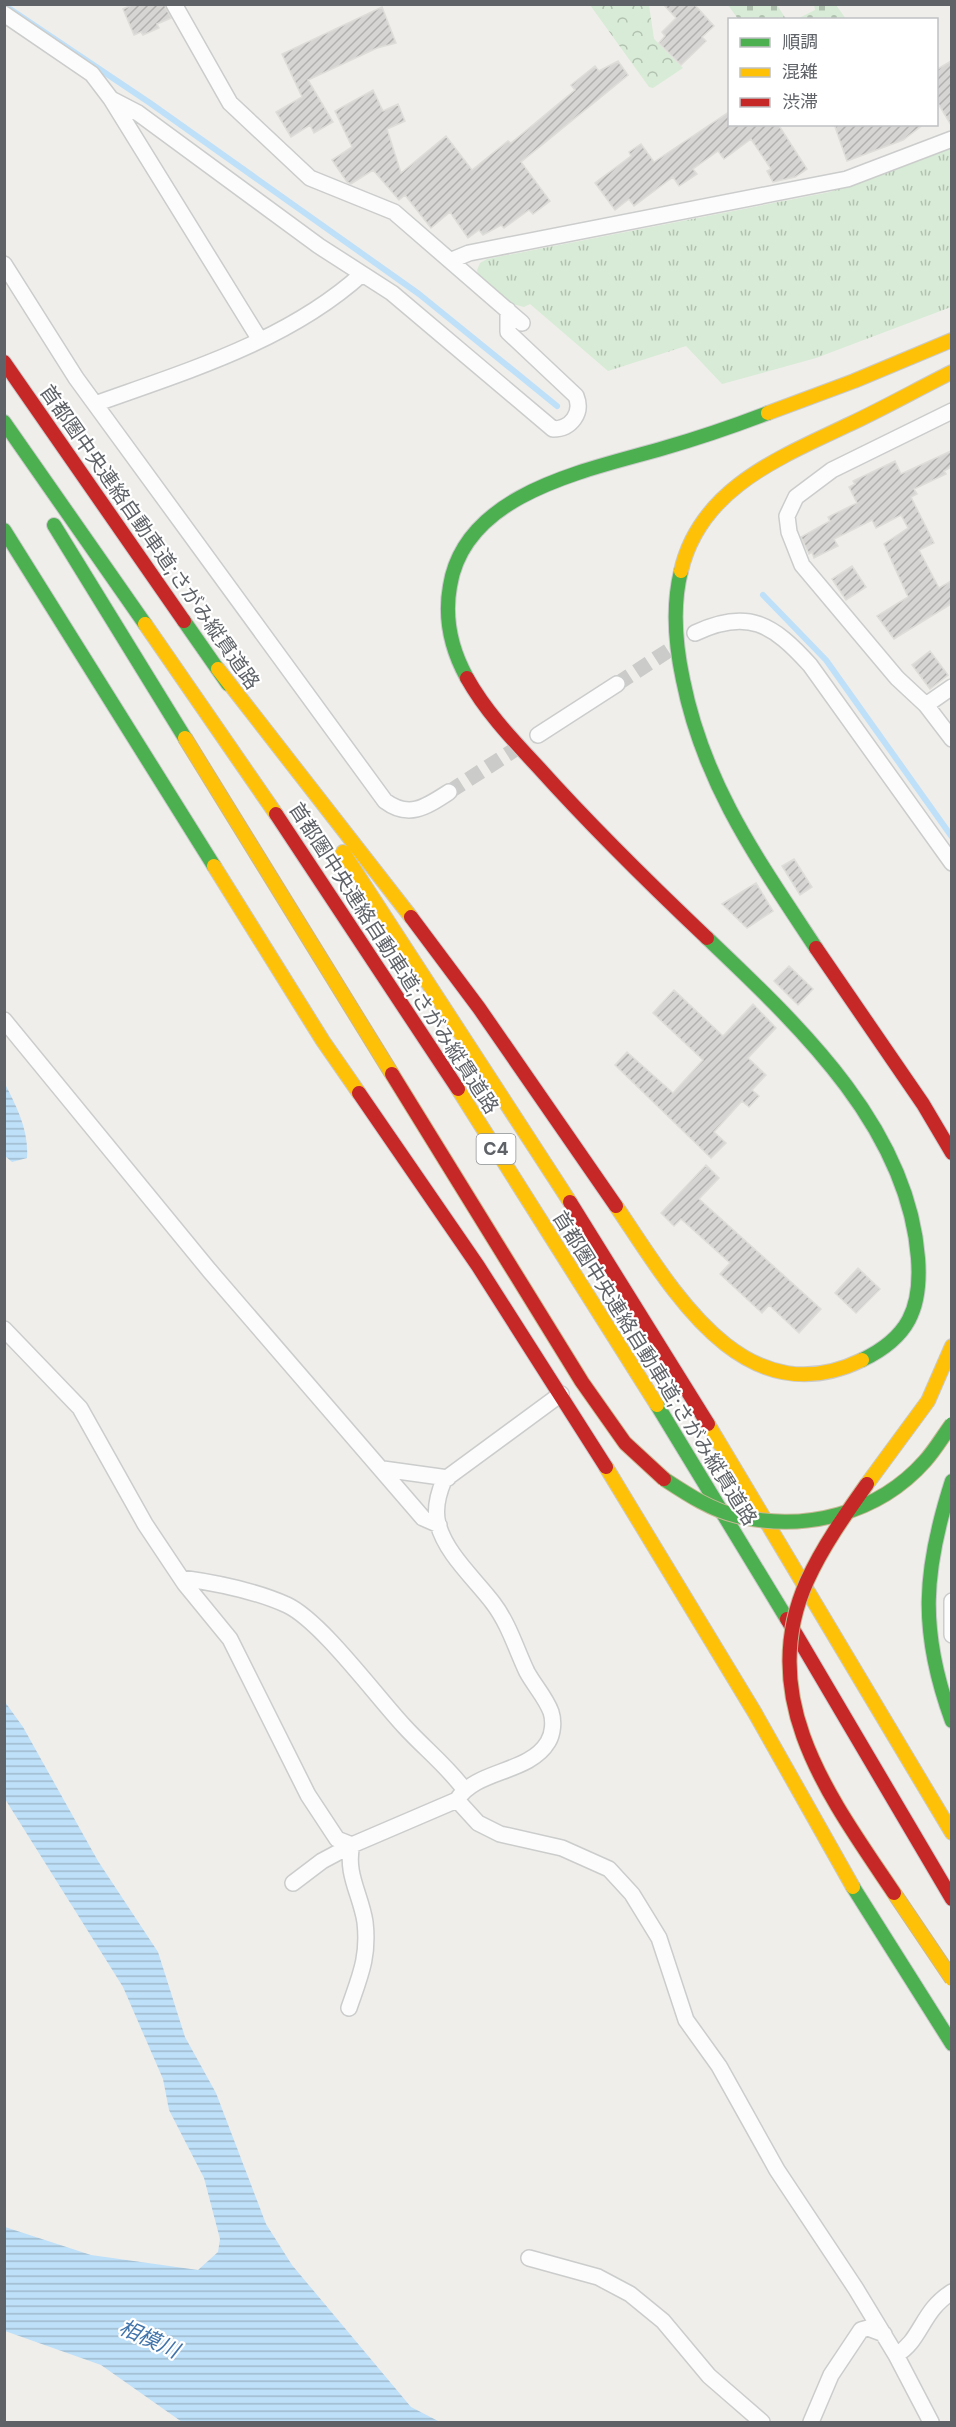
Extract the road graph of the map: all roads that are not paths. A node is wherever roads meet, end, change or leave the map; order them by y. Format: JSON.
{"nodes":[{"id":1,"x":174,"y":4,"type":"edge"},
{"id":2,"x":4,"y":14,"type":"edge"},
{"id":3,"x":111,"y":99,"type":"junction"},
{"id":4,"x":951,"y":139,"type":"edge"},
{"id":5,"x":452,"y":260,"type":"junction"},
{"id":6,"x":4,"y":264,"type":"edge"},
{"id":7,"x":362,"y":273,"type":"junction"},
{"id":8,"x":508,"y":310,"type":"junction"},
{"id":9,"x":522,"y":322,"type":"dead end"},
{"id":10,"x":260,"y":340,"type":"junction"},
{"id":11,"x":951,"y":340,"type":"edge"},
{"id":12,"x":4,"y":362,"type":"edge"},
{"id":13,"x":951,"y":372,"type":"edge"},
{"id":14,"x":95,"y":404,"type":"junction"},
{"id":15,"x":951,"y":411,"type":"edge"},
{"id":16,"x":4,"y":422,"type":"edge"},
{"id":17,"x":4,"y":446,"type":"edge"},
{"id":18,"x":17,"y":465,"type":"dead end"},
{"id":19,"x":47,"y":513,"type":"dead end"},
{"id":20,"x":4,"y":530,"type":"edge"},
{"id":21,"x":695,"y":633,"type":"tunnel mouth"},
{"id":22,"x":218,"y":669,"type":"junction"},
{"id":23,"x":617,"y":684,"type":"tunnel mouth"},
{"id":24,"x":951,"y":687,"type":"edge"},
{"id":25,"x":926,"y":705,"type":"junction"},
{"id":26,"x":538,"y":735,"type":"tunnel mouth"},
{"id":27,"x":951,"y":739,"type":"edge"},
{"id":28,"x":449,"y":792,"type":"tunnel mouth"},
{"id":29,"x":951,"y":863,"type":"edge"},
{"id":30,"x":4,"y":1020,"type":"edge"},
{"id":31,"x":884,"y":1117,"type":"dead end"},
{"id":32,"x":951,"y":1153,"type":"edge"},
{"id":33,"x":933,"y":1275,"type":"dead end"},
{"id":34,"x":4,"y":1329,"type":"edge"},
{"id":35,"x":951,"y":1346,"type":"edge"},
{"id":36,"x":561,"y":1394,"type":"junction"},
{"id":37,"x":951,"y":1424,"type":"edge"},
{"id":38,"x":383,"y":1469,"type":"junction"},
{"id":39,"x":448,"y":1478,"type":"junction"},
{"id":40,"x":951,"y":1481,"type":"edge"},
{"id":41,"x":439,"y":1525,"type":"junction"},
{"id":42,"x":181,"y":1578,"type":"junction"},
{"id":43,"x":951,"y":1601,"type":"edge"},
{"id":44,"x":951,"y":1635,"type":"edge"},
{"id":45,"x":951,"y":1720,"type":"edge"},
{"id":46,"x":461,"y":1794,"type":"junction"},
{"id":47,"x":951,"y":1833,"type":"edge"},
{"id":48,"x":352,"y":1845,"type":"junction"},
{"id":49,"x":293,"y":1882,"type":"dead end"},
{"id":50,"x":951,"y":1899,"type":"edge"},
{"id":51,"x":951,"y":1979,"type":"edge"},
{"id":52,"x":349,"y":2008,"type":"dead end"},
{"id":53,"x":951,"y":2044,"type":"edge"},
{"id":54,"x":529,"y":2258,"type":"dead end"},
{"id":55,"x":951,"y":2292,"type":"edge"},
{"id":56,"x":884,"y":2334,"type":"junction"},
{"id":57,"x":896,"y":2355,"type":"junction"},
{"id":58,"x":762,"y":2422,"type":"edge"},
{"id":59,"x":811,"y":2422,"type":"edge"},
{"id":60,"x":931,"y":2422,"type":"edge"}],
"edges":[{"from":1,"to":5,"type":"street"},
{"from":2,"to":3,"type":"street"},
{"from":3,"to":7,"type":"street"},
{"from":3,"to":10,"type":"street"},
{"from":4,"to":5,"type":"street"},
{"from":5,"to":8,"type":"street"},
{"from":6,"to":14,"type":"street"},
{"from":7,"to":8,"type":"street"},
{"from":7,"to":10,"type":"street"},
{"from":8,"to":9,"type":"street"},
{"from":10,"to":14,"type":"street"},
{"from":11,"to":31,"type":"main road"},
{"from":12,"to":22,"type":"main road","name":"首都圏中央連絡自動車道;さがみ縦貫道路","number":"C4"},
{"from":13,"to":32,"type":"main road"},
{"from":14,"to":28,"type":"street"},
{"from":15,"to":25,"type":"street"},
{"from":16,"to":50,"type":"main road","name":"首都圏中央連絡自動車道;さがみ縦貫道路","number":"C4"},
{"from":17,"to":18,"type":"main road"},
{"from":19,"to":37,"type":"main road","bridge":true},
{"from":20,"to":36,"type":"main road"},
{"from":21,"to":29,"type":"street"},
{"from":22,"to":33,"type":"main road"},
{"from":22,"to":47,"type":"main road","name":"首都圏中央連絡自動車道;さがみ縦貫道路","number":"C4"},
{"from":23,"to":26,"type":"street"},
{"from":24,"to":25,"type":"street"},
{"from":25,"to":27,"type":"street"},
{"from":30,"to":38,"type":"street"},
{"from":34,"to":42,"type":"street"},
{"from":35,"to":51,"type":"main road","bridge":true},
{"from":36,"to":39,"type":"street"},
{"from":36,"to":53,"type":"main road"},
{"from":38,"to":39,"type":"street"},
{"from":38,"to":41,"type":"street"},
{"from":39,"to":41,"type":"street"},
{"from":40,"to":45,"type":"main road"},
{"from":41,"to":46,"type":"street"},
{"from":42,"to":46,"type":"street"},
{"from":42,"to":48,"type":"street"},
{"from":43,"to":44,"type":"street"},
{"from":46,"to":48,"type":"street"},
{"from":46,"to":56,"type":"street"},
{"from":48,"to":49,"type":"street"},
{"from":48,"to":52,"type":"street"},
{"from":54,"to":58,"type":"street"},
{"from":55,"to":57,"type":"street"},
{"from":56,"to":57,"type":"street"},
{"from":56,"to":59,"type":"street"},
{"from":57,"to":60,"type":"street"}]}
